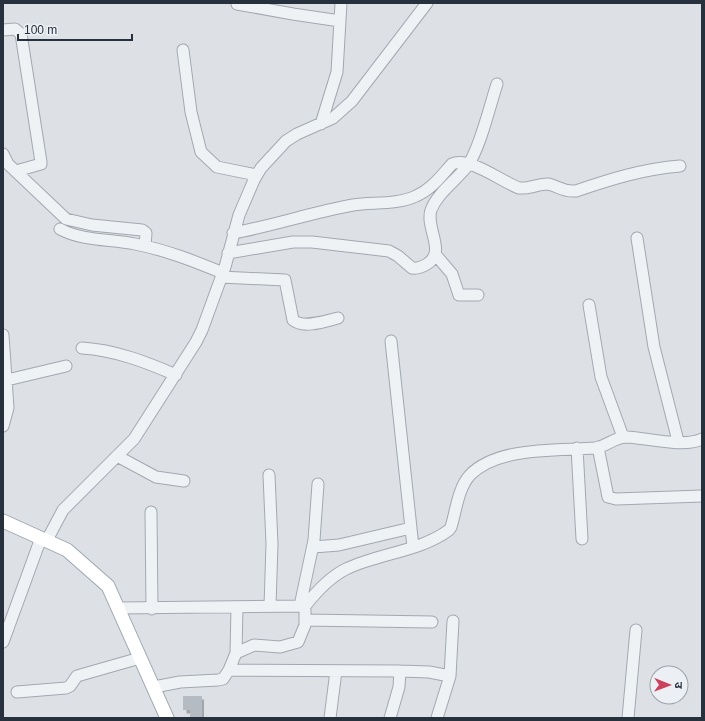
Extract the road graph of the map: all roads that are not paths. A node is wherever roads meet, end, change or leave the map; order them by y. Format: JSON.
{"nodes":[{"id":1,"x":341,"y":3,"type":"edge"},
{"id":2,"x":427,"y":3,"type":"edge"},
{"id":3,"x":237,"y":4,"type":"edge"},
{"id":4,"x":340,"y":21,"type":"junction"},
{"id":5,"x":3,"y":30,"type":"edge"},
{"id":6,"x":182,"y":50,"type":"dead end"},
{"id":7,"x":498,"y":84,"type":"dead end"},
{"id":8,"x":321,"y":124,"type":"junction"},
{"id":9,"x":3,"y":154,"type":"edge"},
{"id":10,"x":464,"y":163,"type":"junction"},
{"id":11,"x":680,"y":166,"type":"dead end"},
{"id":12,"x":16,"y":171,"type":"junction"},
{"id":13,"x":257,"y":175,"type":"junction"},
{"id":14,"x":60,"y":229,"type":"dead end"},
{"id":15,"x":234,"y":233,"type":"junction"},
{"id":16,"x":637,"y":238,"type":"dead end"},
{"id":17,"x":145,"y":246,"type":"junction"},
{"id":18,"x":228,"y":253,"type":"junction"},
{"id":19,"x":435,"y":254,"type":"junction"},
{"id":20,"x":222,"y":275,"type":"junction"},
{"id":21,"x":478,"y":295,"type":"dead end"},
{"id":22,"x":588,"y":305,"type":"dead end"},
{"id":23,"x":338,"y":318,"type":"dead end"},
{"id":24,"x":3,"y":340,"type":"edge"},
{"id":25,"x":391,"y":342,"type":"dead end"},
{"id":26,"x":82,"y":348,"type":"dead end"},
{"id":27,"x":66,"y":366,"type":"dead end"},
{"id":28,"x":176,"y":375,"type":"junction"},
{"id":29,"x":6,"y":382,"type":"edge"},
{"id":30,"x":3,"y":426,"type":"edge"},
{"id":31,"x":623,"y":437,"type":"junction"},
{"id":32,"x":702,"y":438,"type":"edge"},
{"id":33,"x":678,"y":441,"type":"junction"},
{"id":34,"x":598,"y":447,"type":"junction"},
{"id":35,"x":577,"y":448,"type":"junction"},
{"id":36,"x":117,"y":456,"type":"junction"},
{"id":37,"x":270,"y":475,"type":"dead end"},
{"id":38,"x":184,"y":481,"type":"dead end"},
{"id":39,"x":318,"y":484,"type":"dead end"},
{"id":40,"x":702,"y":496,"type":"edge"},
{"id":41,"x":150,"y":512,"type":"dead end"},
{"id":42,"x":3,"y":521,"type":"edge"},
{"id":43,"x":411,"y":528,"type":"junction"},
{"id":44,"x":44,"y":539,"type":"junction"},
{"id":45,"x":582,"y":539,"type":"dead end"},
{"id":46,"x":313,"y":547,"type":"junction"},
{"id":47,"x":413,"y":547,"type":"junction"},
{"id":48,"x":270,"y":606,"type":"junction"},
{"id":49,"x":303,"y":606,"type":"junction"},
{"id":50,"x":237,"y":607,"type":"junction"},
{"id":51,"x":118,"y":608,"type":"junction"},
{"id":52,"x":152,"y":608,"type":"junction"},
{"id":53,"x":306,"y":620,"type":"junction"},
{"id":54,"x":453,"y":621,"type":"dead end"},
{"id":55,"x":432,"y":622,"type":"dead end"},
{"id":56,"x":636,"y":630,"type":"dead end"},
{"id":57,"x":3,"y":642,"type":"edge"},
{"id":58,"x":236,"y":653,"type":"junction"},
{"id":59,"x":140,"y":658,"type":"junction"},
{"id":60,"x":230,"y":670,"type":"junction"},
{"id":61,"x":336,"y":671,"type":"junction"},
{"id":62,"x":400,"y":671,"type":"junction"},
{"id":63,"x":450,"y":676,"type":"junction"},
{"id":64,"x":17,"y":692,"type":"dead end"},
{"id":65,"x":156,"y":692,"type":"junction"},
{"id":66,"x":167,"y":718,"type":"edge"},
{"id":67,"x":330,"y":718,"type":"edge"},
{"id":68,"x":390,"y":718,"type":"edge"},
{"id":69,"x":437,"y":718,"type":"edge"},
{"id":70,"x":628,"y":718,"type":"edge"}],
"edges":[{"from":1,"to":4,"type":"street"},
{"from":2,"to":8,"type":"street"},
{"from":3,"to":4,"type":"street"},
{"from":4,"to":8,"type":"street"},
{"from":5,"to":12,"type":"street"},
{"from":6,"to":13,"type":"street"},
{"from":7,"to":10,"type":"street"},
{"from":8,"to":13,"type":"street"},
{"from":9,"to":12,"type":"street"},
{"from":10,"to":11,"type":"street"},
{"from":10,"to":15,"type":"street"},
{"from":10,"to":19,"type":"street"},
{"from":12,"to":17,"type":"street"},
{"from":13,"to":15,"type":"street"},
{"from":14,"to":17,"type":"street"},
{"from":15,"to":18,"type":"street"},
{"from":16,"to":33,"type":"street"},
{"from":17,"to":20,"type":"street"},
{"from":18,"to":19,"type":"street"},
{"from":18,"to":20,"type":"street"},
{"from":19,"to":21,"type":"street"},
{"from":20,"to":23,"type":"street"},
{"from":20,"to":28,"type":"street"},
{"from":22,"to":31,"type":"street"},
{"from":24,"to":29,"type":"street"},
{"from":25,"to":43,"type":"street"},
{"from":26,"to":28,"type":"street"},
{"from":27,"to":29,"type":"street"},
{"from":28,"to":36,"type":"street"},
{"from":29,"to":30,"type":"street"},
{"from":31,"to":33,"type":"street"},
{"from":31,"to":34,"type":"street"},
{"from":32,"to":33,"type":"street"},
{"from":34,"to":35,"type":"street"},
{"from":34,"to":40,"type":"street"},
{"from":35,"to":45,"type":"street"},
{"from":35,"to":47,"type":"street"},
{"from":36,"to":38,"type":"street"},
{"from":36,"to":44,"type":"street"},
{"from":37,"to":48,"type":"street"},
{"from":39,"to":46,"type":"street"},
{"from":41,"to":52,"type":"street"},
{"from":42,"to":44,"type":"main road"},
{"from":43,"to":46,"type":"street"},
{"from":43,"to":47,"type":"street"},
{"from":44,"to":51,"type":"main road"},
{"from":44,"to":57,"type":"street"},
{"from":46,"to":49,"type":"street"},
{"from":47,"to":49,"type":"street"},
{"from":48,"to":49,"type":"street"},
{"from":48,"to":50,"type":"street"},
{"from":49,"to":53,"type":"street"},
{"from":50,"to":52,"type":"street"},
{"from":50,"to":58,"type":"street"},
{"from":51,"to":52,"type":"street"},
{"from":51,"to":59,"type":"main road"},
{"from":53,"to":55,"type":"street"},
{"from":53,"to":58,"type":"street"},
{"from":54,"to":63,"type":"street"},
{"from":56,"to":70,"type":"street"},
{"from":58,"to":60,"type":"street"},
{"from":59,"to":64,"type":"street"},
{"from":59,"to":65,"type":"main road"},
{"from":60,"to":61,"type":"street"},
{"from":60,"to":65,"type":"street"},
{"from":61,"to":62,"type":"street"},
{"from":61,"to":67,"type":"street"},
{"from":62,"to":63,"type":"street"},
{"from":62,"to":68,"type":"street"},
{"from":63,"to":69,"type":"street"},
{"from":65,"to":66,"type":"main road"}]}
